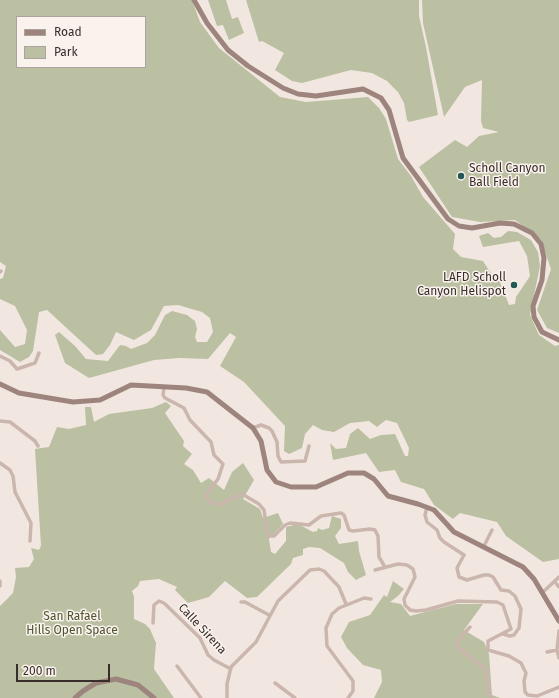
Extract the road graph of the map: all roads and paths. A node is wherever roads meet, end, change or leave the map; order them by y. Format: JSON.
{"nodes":[{"id":1,"x":194,"y":0,"type":"edge"},
{"id":2,"x":559,"y":340,"type":"edge"},
{"id":3,"x":39,"y":353,"type":"dead end"},
{"id":4,"x":0,"y":356,"type":"edge"},
{"id":5,"x":0,"y":384,"type":"edge"},
{"id":6,"x":164,"y":387,"type":"junction"},
{"id":7,"x":0,"y":421,"type":"edge"},
{"id":8,"x":253,"y":428,"type":"junction"},
{"id":9,"x":38,"y":446,"type":"dead end"},
{"id":10,"x":309,"y":446,"type":"dead end"},
{"id":11,"x":0,"y":463,"type":"edge"},
{"id":12,"x":427,"y":507,"type":"junction"},
{"id":13,"x":492,"y":530,"type":"dead end"},
{"id":14,"x":30,"y":540,"type":"dead end"},
{"id":15,"x":484,"y":546,"type":"junction"},
{"id":16,"x":385,"y":567,"type":"junction"},
{"id":17,"x":375,"y":570,"type":"dead end"},
{"id":18,"x":559,"y":577,"type":"edge"},
{"id":19,"x":0,"y":581,"type":"edge"},
{"id":20,"x":555,"y":582,"type":"junction"},
{"id":21,"x":0,"y":586,"type":"edge"},
{"id":22,"x":559,"y":587,"type":"edge"},
{"id":23,"x":542,"y":593,"type":"junction"},
{"id":24,"x":371,"y":599,"type":"dead end"},
{"id":25,"x":241,"y":602,"type":"dead end"},
{"id":26,"x":346,"y":604,"type":"junction"},
{"id":27,"x":269,"y":616,"type":"junction"},
{"id":28,"x":559,"y":621,"type":"edge"},
{"id":29,"x":153,"y":622,"type":"dead end"},
{"id":30,"x":470,"y":627,"type":"dead end"},
{"id":31,"x":559,"y":631,"type":"edge"},
{"id":32,"x":504,"y":634,"type":"junction"},
{"id":33,"x":557,"y":650,"type":"junction"},
{"id":34,"x":547,"y":652,"type":"dead end"},
{"id":35,"x":559,"y":658,"type":"edge"},
{"id":36,"x":177,"y":666,"type":"dead end"},
{"id":37,"x":231,"y":669,"type":"junction"},
{"id":38,"x":275,"y":683,"type":"dead end"},
{"id":39,"x":559,"y":687,"type":"edge"},
{"id":40,"x":75,"y":698,"type":"edge"},
{"id":41,"x":154,"y":698,"type":"edge"},
{"id":42,"x":200,"y":698,"type":"edge"},
{"id":43,"x":227,"y":698,"type":"edge"},
{"id":44,"x":295,"y":698,"type":"edge"},
{"id":45,"x":348,"y":698,"type":"edge"},
{"id":46,"x":492,"y":698,"type":"edge"}],
"edges":[{"from":1,"to":2,"type":"main road"},
{"from":3,"to":4,"type":"street"},
{"from":5,"to":6,"type":"main road"},
{"from":6,"to":8,"type":"main road"},
{"from":6,"to":16,"type":"street"},
{"from":7,"to":9,"type":"street"},
{"from":8,"to":10,"type":"street"},
{"from":8,"to":12,"type":"main road"},
{"from":11,"to":14,"type":"street"},
{"from":12,"to":15,"type":"main road"},
{"from":12,"to":32,"type":"street"},
{"from":13,"to":15,"type":"street"},
{"from":15,"to":23,"type":"main road"},
{"from":16,"to":17,"type":"street"},
{"from":16,"to":32,"type":"street"},
{"from":18,"to":20,"type":"street"},
{"from":19,"to":21,"type":"street"},
{"from":20,"to":22,"type":"street"},
{"from":20,"to":23,"type":"street"},
{"from":23,"to":28,"type":"main road"},
{"from":24,"to":26,"type":"street"},
{"from":25,"to":27,"type":"street"},
{"from":26,"to":27,"type":"street"},
{"from":26,"to":45,"type":"street"},
{"from":27,"to":37,"type":"street"},
{"from":29,"to":37,"type":"street","name":"Calle Sirena"},
{"from":30,"to":46,"type":"street"},
{"from":31,"to":33,"type":"street"},
{"from":32,"to":39,"type":"street"},
{"from":33,"to":34,"type":"street"},
{"from":33,"to":35,"type":"street"},
{"from":36,"to":42,"type":"street"},
{"from":37,"to":43,"type":"street"},
{"from":38,"to":44,"type":"street"},
{"from":40,"to":41,"type":"main road"}]}
